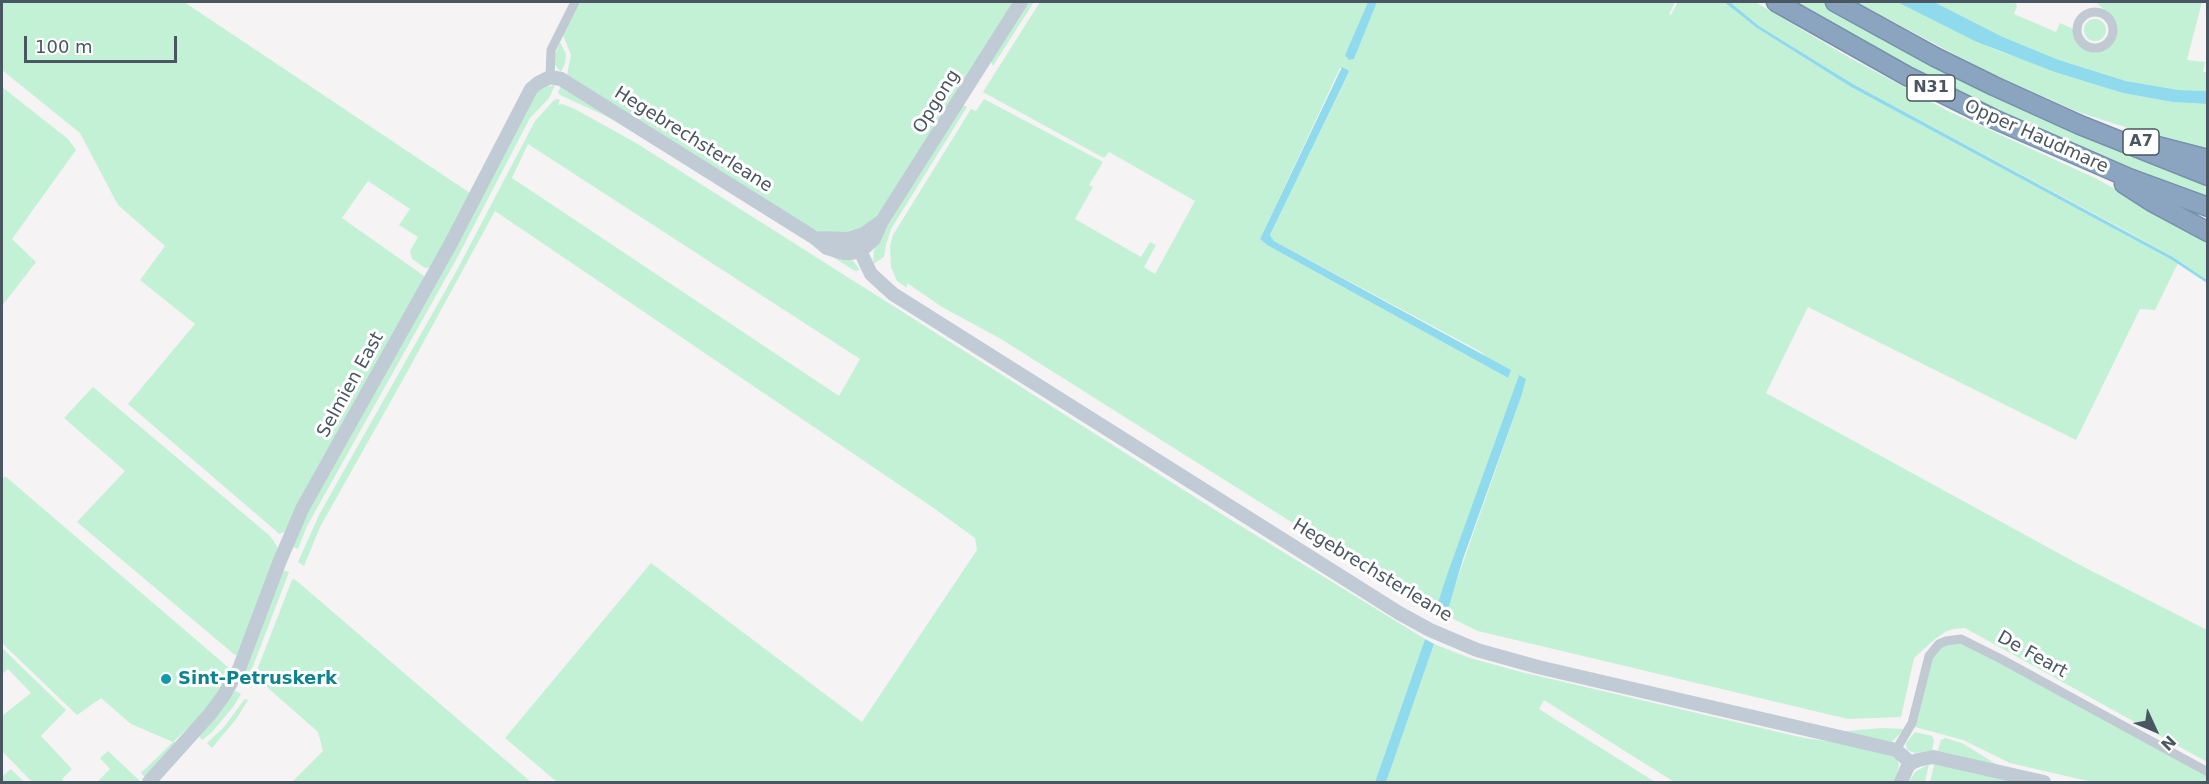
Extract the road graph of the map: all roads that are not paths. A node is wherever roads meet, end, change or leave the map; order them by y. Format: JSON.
{"nodes":[{"id":1,"x":574,"y":2,"type":"edge"},
{"id":2,"x":1021,"y":2,"type":"edge"},
{"id":3,"x":1776,"y":2,"type":"edge"},
{"id":4,"x":1834,"y":2,"type":"edge"},
{"id":5,"x":2088,"y":2,"type":"edge"},
{"id":6,"x":2088,"y":13,"type":"junction"},
{"id":7,"x":550,"y":78,"type":"junction"},
{"id":8,"x":2080,"y":125,"type":"junction"},
{"id":9,"x":2082,"y":158,"type":"junction"},
{"id":10,"x":2208,"y":159,"type":"edge"},
{"id":11,"x":2208,"y":176,"type":"edge"},
{"id":12,"x":2208,"y":207,"type":"edge"},
{"id":13,"x":2208,"y":232,"type":"edge"},
{"id":14,"x":857,"y":244,"type":"junction"},
{"id":15,"x":1896,"y":750,"type":"junction"},
{"id":16,"x":1911,"y":764,"type":"junction"},
{"id":17,"x":2208,"y":772,"type":"edge"},
{"id":18,"x":149,"y":783,"type":"edge"},
{"id":19,"x":1901,"y":783,"type":"edge"},
{"id":20,"x":2044,"y":783,"type":"edge"}],
"edges":[{"from":1,"to":7,"type":"street"},
{"from":2,"to":14,"type":"main road","name":"Opgong"},
{"from":3,"to":9,"type":"highway","name":"Opper Haudmare","number":"N31"},
{"from":4,"to":8,"type":"highway","name":"Opper Haudmare","number":"N31"},
{"from":5,"to":6,"type":"street"},
{"from":6,"to":6,"type":"street"},
{"from":7,"to":14,"type":"main road","name":"Hegebrechsterleane"},
{"from":7,"to":18,"type":"main road","name":"Selmien East"},
{"from":8,"to":10,"type":"highway","number":"A7"},
{"from":8,"to":11,"type":"highway","name":"Opper Haudmare","number":"N31"},
{"from":9,"to":12,"type":"highway","name":"Opper Haudmare","number":"N31"},
{"from":9,"to":13,"type":"highway","number":"N31"},
{"from":14,"to":15,"type":"main road","name":"Hegebrechsterleane"},
{"from":15,"to":16,"type":"main road","name":"Hegebrechsterleane"},
{"from":15,"to":17,"type":"street","name":"De Feart"},
{"from":16,"to":19,"type":"main road"},
{"from":16,"to":20,"type":"main road"}]}
